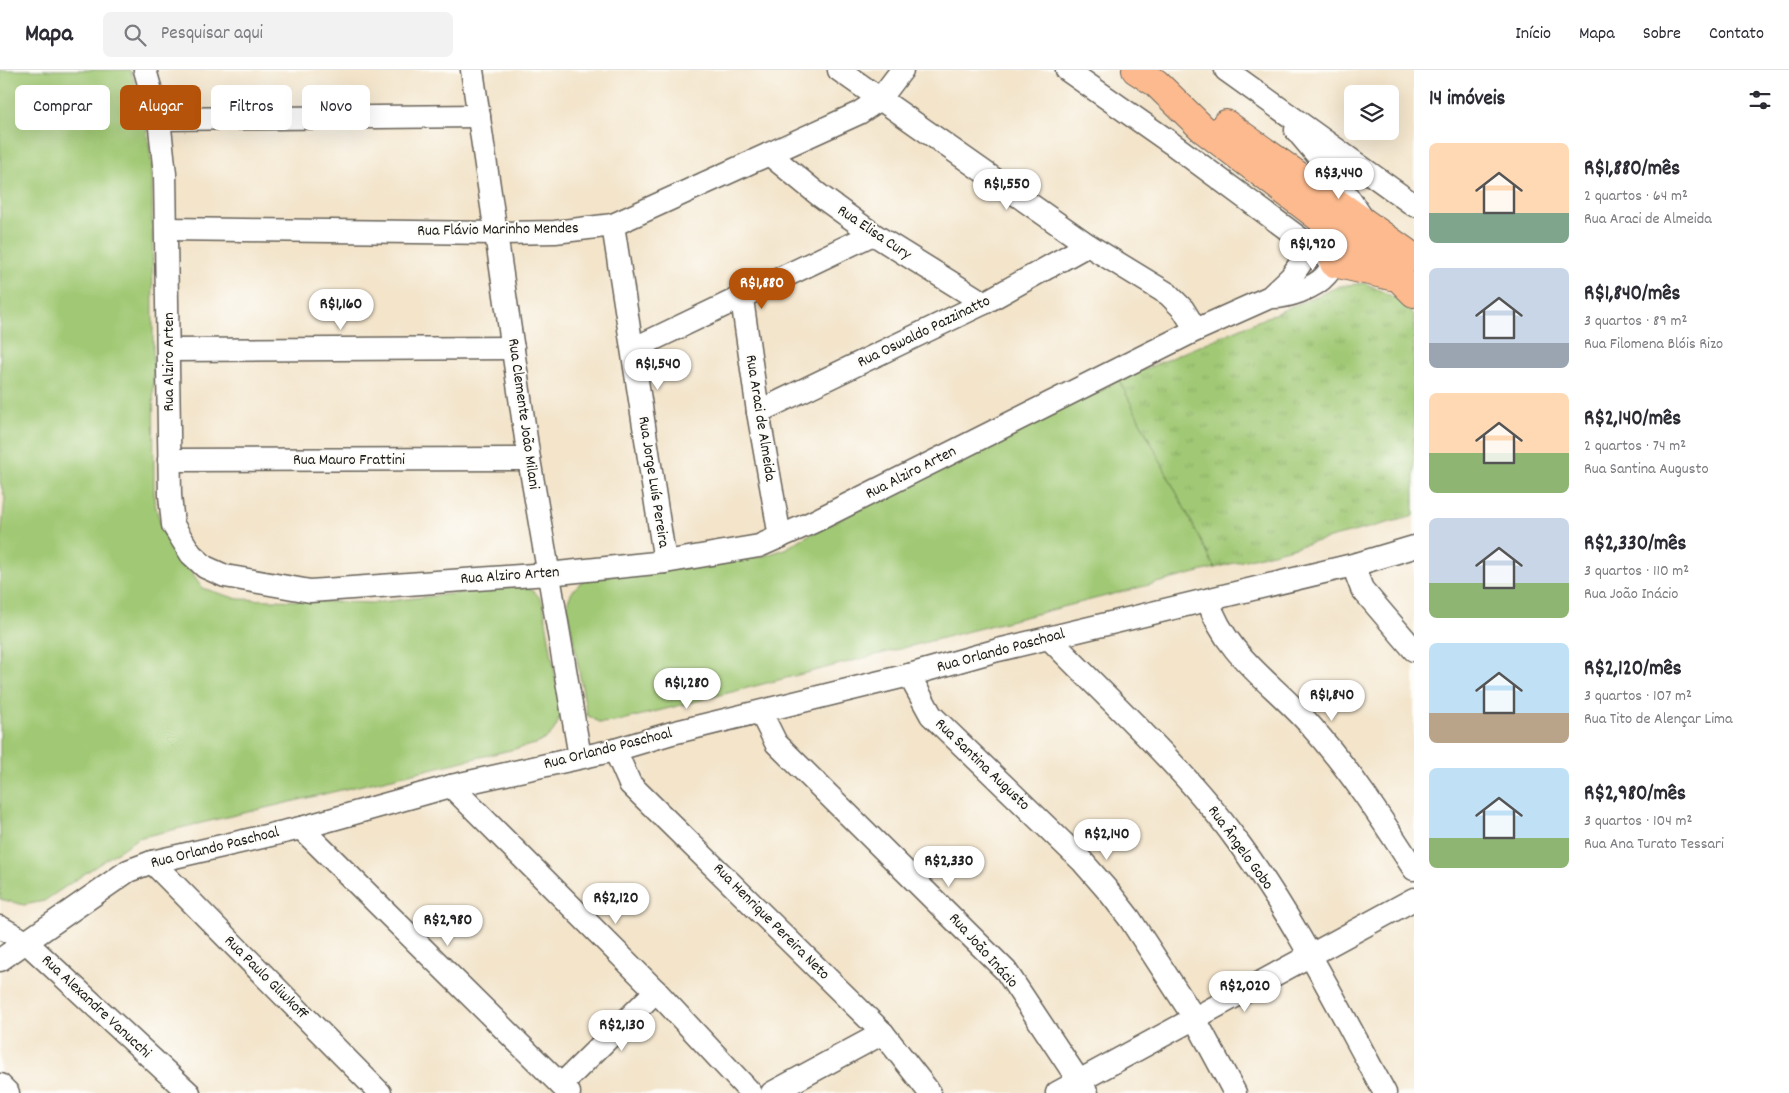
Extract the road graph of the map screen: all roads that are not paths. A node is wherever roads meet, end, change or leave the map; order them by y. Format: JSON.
{"nodes":[{"id":1,"x":145,"y":70,"type":"edge"},
{"id":2,"x":472,"y":70,"type":"edge"},
{"id":3,"x":839,"y":70,"type":"edge"},
{"id":4,"x":902,"y":70,"type":"edge"},
{"id":5,"x":1066,"y":70,"type":"edge"},
{"id":6,"x":1226,"y":70,"type":"edge"},
{"id":7,"x":1146,"y":77,"type":"edge"},
{"id":8,"x":149,"y":85,"type":"edge"},
{"id":9,"x":1254,"y":89,"type":"junction"},
{"id":10,"x":880,"y":99,"type":"junction"},
{"id":11,"x":479,"y":116,"type":"junction"},
{"id":12,"x":201,"y":119,"type":"edge"},
{"id":13,"x":160,"y":130,"type":"edge"},
{"id":14,"x":769,"y":154,"type":"junction"},
{"id":15,"x":1414,"y":205,"type":"edge"},
{"id":16,"x":613,"y":225,"type":"junction"},
{"id":17,"x":1348,"y":225,"type":"junction"},
{"id":18,"x":167,"y":229,"type":"junction"},
{"id":19,"x":496,"y":233,"type":"junction"},
{"id":20,"x":873,"y":234,"type":"junction"},
{"id":21,"x":1088,"y":245,"type":"junction"},
{"id":22,"x":1324,"y":256,"type":"junction"},
{"id":23,"x":1409,"y":276,"type":"edge"},
{"id":24,"x":742,"y":299,"type":"junction"},
{"id":25,"x":984,"y":303,"type":"junction"},
{"id":26,"x":1196,"y":330,"type":"junction"},
{"id":27,"x":513,"y":348,"type":"junction"},
{"id":28,"x":633,"y":349,"type":"junction"},
{"id":29,"x":169,"y":350,"type":"junction"},
{"id":30,"x":758,"y":412,"type":"junction"},
{"id":31,"x":529,"y":459,"type":"junction"},
{"id":32,"x":169,"y":460,"type":"junction"},
{"id":33,"x":780,"y":537,"type":"junction"},
{"id":34,"x":1414,"y":547,"type":"edge"},
{"id":35,"x":665,"y":562,"type":"junction"},
{"id":36,"x":1357,"y":564,"type":"junction"},
{"id":37,"x":548,"y":574,"type":"junction"},
{"id":38,"x":1208,"y":600,"type":"junction"},
{"id":39,"x":1049,"y":638,"type":"junction"},
{"id":40,"x":1414,"y":650,"type":"edge"},
{"id":41,"x":909,"y":675,"type":"junction"},
{"id":42,"x":761,"y":713,"type":"junction"},
{"id":43,"x":615,"y":750,"type":"junction"},
{"id":44,"x":580,"y":756,"type":"junction"},
{"id":45,"x":451,"y":786,"type":"junction"},
{"id":46,"x":301,"y":828,"type":"junction"},
{"id":47,"x":152,"y":862,"type":"junction"},
{"id":48,"x":1414,"y":869,"type":"edge"},
{"id":49,"x":1414,"y":899,"type":"edge"},
{"id":50,"x":0,"y":927,"type":"edge"},
{"id":51,"x":26,"y":942,"type":"junction"},
{"id":52,"x":1310,"y":956,"type":"junction"},
{"id":53,"x":0,"y":960,"type":"edge"},
{"id":54,"x":656,"y":991,"type":"junction"},
{"id":55,"x":1195,"y":1020,"type":"junction"},
{"id":56,"x":883,"y":1033,"type":"junction"},
{"id":57,"x":0,"y":1086,"type":"edge"},
{"id":58,"x":1084,"y":1087,"type":"edge"},
{"id":59,"x":565,"y":1089,"type":"edge"},
{"id":60,"x":8,"y":1093,"type":"edge"},
{"id":61,"x":189,"y":1093,"type":"edge"},
{"id":62,"x":380,"y":1093,"type":"edge"},
{"id":63,"x":751,"y":1093,"type":"edge"},
{"id":64,"x":772,"y":1093,"type":"edge"},
{"id":65,"x":930,"y":1093,"type":"edge"},
{"id":66,"x":1057,"y":1093,"type":"edge"},
{"id":67,"x":1234,"y":1093,"type":"edge"},
{"id":68,"x":1385,"y":1093,"type":"edge"}],
"edges":[{"from":1,"to":8,"type":"street","name":"Rua Alziro Arten"},
{"from":2,"to":11,"type":"street","name":"Rua Clemente João Milani"},
{"from":3,"to":10,"type":"street"},
{"from":4,"to":10,"type":"street"},
{"from":5,"to":22,"type":"street"},
{"from":6,"to":9,"type":"street"},
{"from":7,"to":17,"type":"main road"},
{"from":7,"to":17,"type":"main road"},
{"from":9,"to":15,"type":"street"},
{"from":9,"to":17,"type":"street"},
{"from":10,"to":14,"type":"street","name":"Rua Flávio Marinho Mendes"},
{"from":10,"to":21,"type":"street"},
{"from":11,"to":12,"type":"street"},
{"from":11,"to":19,"type":"street","name":"Rua Clemente João Milani"},
{"from":13,"to":18,"type":"street","name":"Rua Alziro Arten"},
{"from":14,"to":16,"type":"street","name":"Rua Flávio Marinho Mendes"},
{"from":14,"to":20,"type":"street","name":"Rua Elisa Cury"},
{"from":16,"to":19,"type":"street","name":"Rua Flávio Marinho Mendes"},
{"from":16,"to":28,"type":"street","name":"Rua Jorge Luís Pereira"},
{"from":17,"to":22,"type":"street","name":"Rua Alziro Arten"},
{"from":17,"to":23,"type":"main road"},
{"from":18,"to":19,"type":"street","name":"Rua Flávio Marinho Mendes"},
{"from":18,"to":29,"type":"street","name":"Rua Alziro Arten"},
{"from":19,"to":27,"type":"street","name":"Rua Clemente João Milani"},
{"from":20,"to":24,"type":"street"},
{"from":20,"to":25,"type":"street","name":"Rua Elisa Cury"},
{"from":21,"to":25,"type":"street","name":"Rua Oswaldo Pazzinatto"},
{"from":21,"to":26,"type":"street"},
{"from":22,"to":23,"type":"main road"},
{"from":22,"to":26,"type":"street","name":"Rua Alziro Arten"},
{"from":24,"to":28,"type":"street"},
{"from":24,"to":30,"type":"street","name":"Rua Araci de Almeida"},
{"from":25,"to":30,"type":"street","name":"Rua Oswaldo Pazzinatto"},
{"from":26,"to":33,"type":"street","name":"Rua Alziro Arten"},
{"from":27,"to":29,"type":"street"},
{"from":27,"to":31,"type":"street","name":"Rua Clemente João Milani"},
{"from":28,"to":35,"type":"street","name":"Rua Jorge Luís Pereira"},
{"from":29,"to":32,"type":"street","name":"Rua Alziro Arten"},
{"from":30,"to":33,"type":"street","name":"Rua Araci de Almeida"},
{"from":31,"to":32,"type":"street","name":"Rua Mauro Frattini"},
{"from":31,"to":37,"type":"street","name":"Rua Clemente João Milani"},
{"from":32,"to":37,"type":"street","name":"Rua Alziro Arten"},
{"from":33,"to":35,"type":"street","name":"Rua Alziro Arten"},
{"from":34,"to":36,"type":"street","name":"Rua Orlando Paschoal"},
{"from":35,"to":37,"type":"street","name":"Rua Alziro Arten"},
{"from":36,"to":38,"type":"street","name":"Rua Orlando Paschoal"},
{"from":36,"to":40,"type":"street"},
{"from":37,"to":44,"type":"street","name":"Rua Clemente João Milani"},
{"from":38,"to":39,"type":"street","name":"Rua Orlando Paschoal"},
{"from":38,"to":48,"type":"street"},
{"from":39,"to":41,"type":"street","name":"Rua Orlando Paschoal"},
{"from":39,"to":52,"type":"street","name":"Rua Ângelo Gobo"},
{"from":41,"to":42,"type":"street","name":"Rua Orlando Paschoal"},
{"from":41,"to":55,"type":"street","name":"Rua Santina Augusto"},
{"from":42,"to":43,"type":"street","name":"Rua Orlando Paschoal"},
{"from":42,"to":58,"type":"street","name":"Rua João Inácio"},
{"from":43,"to":44,"type":"street","name":"Rua Orlando Paschoal"},
{"from":43,"to":56,"type":"street","name":"Rua Henrique Pereira Neto"},
{"from":44,"to":45,"type":"street","name":"Rua Orlando Paschoal"},
{"from":45,"to":46,"type":"street","name":"Rua Orlando Paschoal"},
{"from":45,"to":54,"type":"street"},
{"from":46,"to":47,"type":"street","name":"Rua Orlando Paschoal"},
{"from":46,"to":59,"type":"street"},
{"from":47,"to":51,"type":"street","name":"Rua Orlando Paschoal"},
{"from":47,"to":62,"type":"street","name":"Rua Paulo Gliwkoff"},
{"from":49,"to":52,"type":"street"},
{"from":50,"to":51,"type":"street","name":"Rua Alexandre Vanucchi"},
{"from":51,"to":53,"type":"street","name":"Rua Orlando Paschoal"},
{"from":51,"to":61,"type":"street","name":"Rua Alexandre Vanucchi"},
{"from":52,"to":55,"type":"street"},
{"from":52,"to":68,"type":"street","name":"Rua Ângelo Gobo"},
{"from":54,"to":59,"type":"street"},
{"from":54,"to":63,"type":"street"},
{"from":55,"to":58,"type":"street"},
{"from":55,"to":67,"type":"street","name":"Rua Santina Augusto"},
{"from":56,"to":64,"type":"street"},
{"from":56,"to":65,"type":"street","name":"Rua Henrique Pereira Neto"},
{"from":57,"to":60,"type":"street"},
{"from":58,"to":66,"type":"street"}]}
